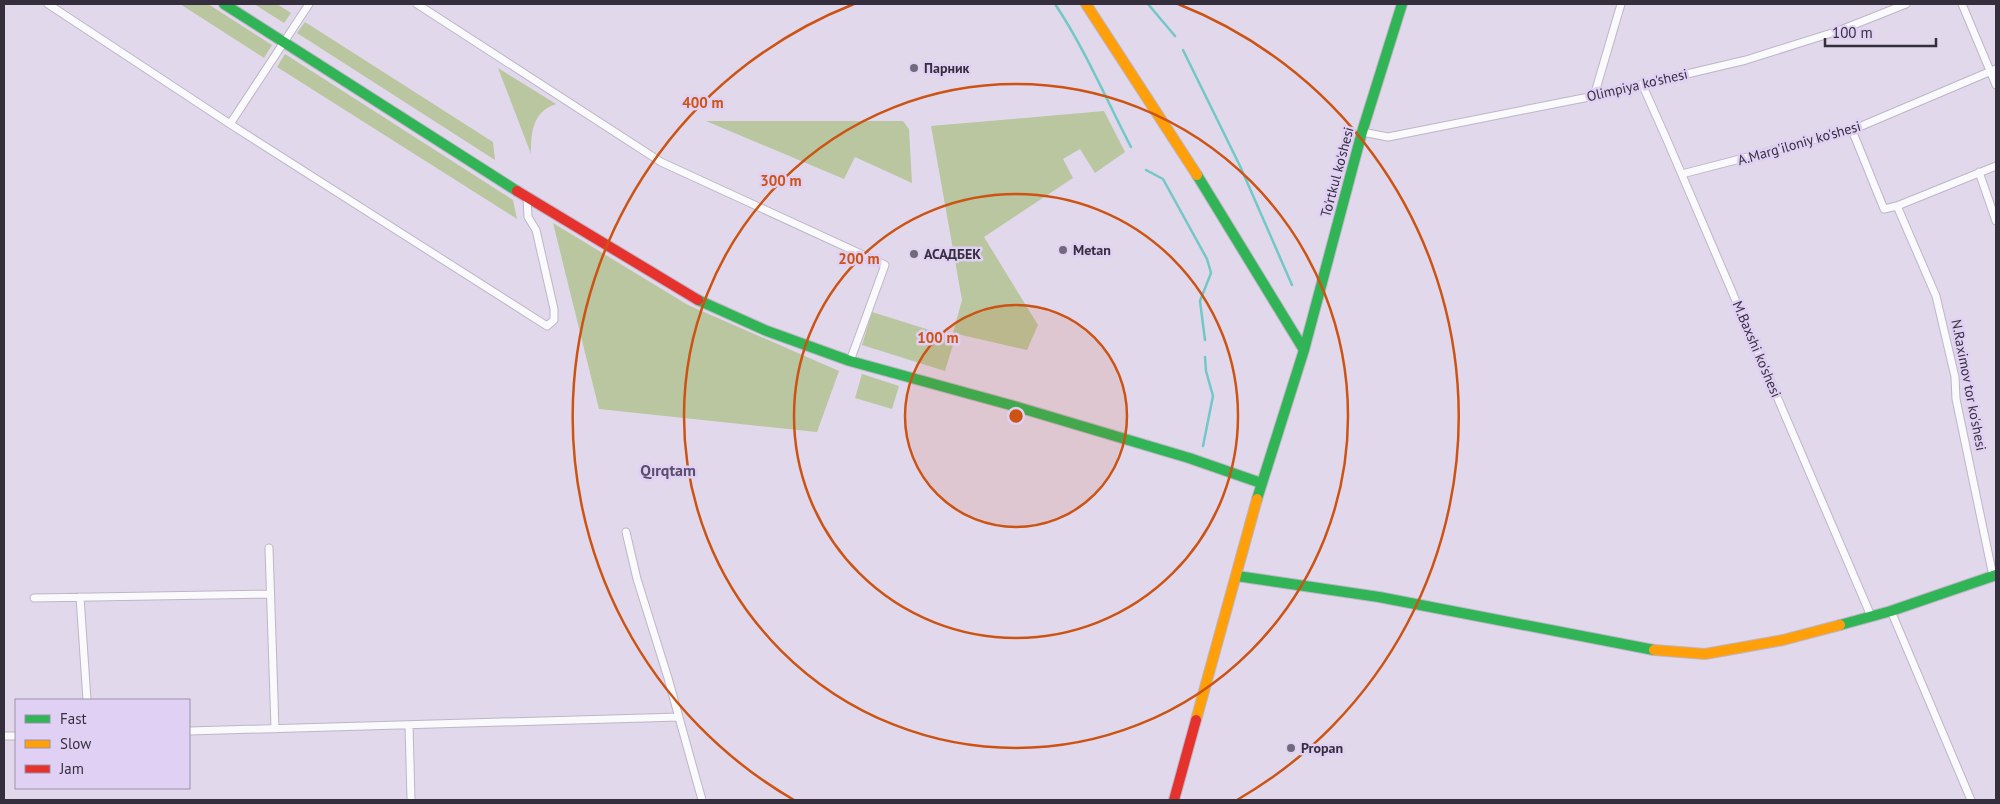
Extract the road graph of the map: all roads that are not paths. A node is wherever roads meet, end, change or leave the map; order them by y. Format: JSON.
{"nodes":[{"id":1,"x":48,"y":4,"type":"edge"},
{"id":2,"x":224,"y":4,"type":"edge"},
{"id":3,"x":309,"y":4,"type":"edge"},
{"id":4,"x":417,"y":4,"type":"edge"},
{"id":5,"x":1086,"y":4,"type":"edge"},
{"id":6,"x":1402,"y":4,"type":"edge"},
{"id":7,"x":1621,"y":4,"type":"edge"},
{"id":8,"x":1906,"y":4,"type":"edge"},
{"id":9,"x":1962,"y":4,"type":"edge"},
{"id":10,"x":284,"y":42,"type":"junction"},
{"id":11,"x":1993,"y":70,"type":"edge"},
{"id":12,"x":1642,"y":84,"type":"junction"},
{"id":13,"x":1996,"y":85,"type":"edge"},
{"id":14,"x":1594,"y":96,"type":"junction"},
{"id":15,"x":230,"y":124,"type":"junction"},
{"id":16,"x":1852,"y":130,"type":"junction"},
{"id":17,"x":1362,"y":132,"type":"junction"},
{"id":18,"x":1996,"y":166,"type":"edge"},
{"id":19,"x":1979,"y":172,"type":"junction"},
{"id":20,"x":1682,"y":174,"type":"junction"},
{"id":21,"x":527,"y":198,"type":"junction"},
{"id":22,"x":1897,"y":206,"type":"junction"},
{"id":23,"x":1996,"y":221,"type":"edge"},
{"id":24,"x":1304,"y":350,"type":"junction"},
{"id":25,"x":850,"y":361,"type":"junction"},
{"id":26,"x":1261,"y":483,"type":"junction"},
{"id":27,"x":626,"y":532,"type":"dead end"},
{"id":28,"x":269,"y":548,"type":"dead end"},
{"id":29,"x":1237,"y":576,"type":"junction"},
{"id":30,"x":1995,"y":576,"type":"edge"},
{"id":31,"x":270,"y":594,"type":"junction"},
{"id":32,"x":80,"y":597,"type":"junction"},
{"id":33,"x":34,"y":598,"type":"dead end"},
{"id":34,"x":1891,"y":611,"type":"junction"},
{"id":35,"x":1871,"y":616,"type":"junction"},
{"id":36,"x":87,"y":699,"type":"edge"},
{"id":37,"x":679,"y":717,"type":"junction"},
{"id":38,"x":410,"y":725,"type":"junction"},
{"id":39,"x":275,"y":728,"type":"junction"},
{"id":40,"x":190,"y":731,"type":"edge"},
{"id":41,"x":411,"y":800,"type":"edge"},
{"id":42,"x":702,"y":800,"type":"edge"},
{"id":43,"x":1174,"y":800,"type":"edge"},
{"id":44,"x":1971,"y":800,"type":"edge"}],
"edges":[{"from":1,"to":15,"type":"street"},
{"from":2,"to":10,"type":"main road"},
{"from":3,"to":10,"type":"street"},
{"from":4,"to":25,"type":"street"},
{"from":5,"to":24,"type":"main road"},
{"from":6,"to":17,"type":"main road","name":"To'rtkul ko'shesi"},
{"from":7,"to":14,"type":"street"},
{"from":8,"to":12,"type":"street","name":"Olimpiya ko'shesi"},
{"from":9,"to":11,"type":"street"},
{"from":10,"to":15,"type":"street"},
{"from":10,"to":21,"type":"main road"},
{"from":11,"to":13,"type":"street"},
{"from":11,"to":16,"type":"street","name":"A.Marg'iloniy ko'shesi"},
{"from":12,"to":14,"type":"street","name":"Olimpiya ko'shesi"},
{"from":12,"to":20,"type":"street","name":"M.Baxshi ko'shesi"},
{"from":14,"to":17,"type":"street","name":"Olimpiya ko'shesi"},
{"from":15,"to":21,"type":"street"},
{"from":16,"to":20,"type":"street","name":"A.Marg'iloniy ko'shesi"},
{"from":16,"to":22,"type":"street"},
{"from":17,"to":24,"type":"main road","name":"To'rtkul ko'shesi"},
{"from":18,"to":19,"type":"street"},
{"from":19,"to":22,"type":"street"},
{"from":19,"to":23,"type":"street"},
{"from":20,"to":35,"type":"street","name":"M.Baxshi ko'shesi"},
{"from":21,"to":25,"type":"main road"},
{"from":22,"to":30,"type":"street","name":"N.Raximov tor ko'shesi"},
{"from":24,"to":26,"type":"main road","name":"To'rtkul ko'shesi"},
{"from":25,"to":26,"type":"main road"},
{"from":26,"to":29,"type":"main road","name":"To'rtkul ko'shesi"},
{"from":27,"to":37,"type":"street"},
{"from":28,"to":31,"type":"street"},
{"from":29,"to":35,"type":"main road","name":"N.Raximov tor ko'shesi"},
{"from":29,"to":43,"type":"main road","name":"To'rtkul ko'shesi"},
{"from":30,"to":34,"type":"main road","name":"N.Raximov tor ko'shesi"},
{"from":31,"to":32,"type":"street"},
{"from":31,"to":39,"type":"street"},
{"from":32,"to":33,"type":"street"},
{"from":32,"to":36,"type":"street"},
{"from":34,"to":35,"type":"main road","name":"N.Raximov tor ko'shesi"},
{"from":34,"to":44,"type":"street"},
{"from":37,"to":38,"type":"street"},
{"from":37,"to":42,"type":"street"},
{"from":38,"to":39,"type":"street"},
{"from":38,"to":41,"type":"street"},
{"from":39,"to":40,"type":"street"}]}
